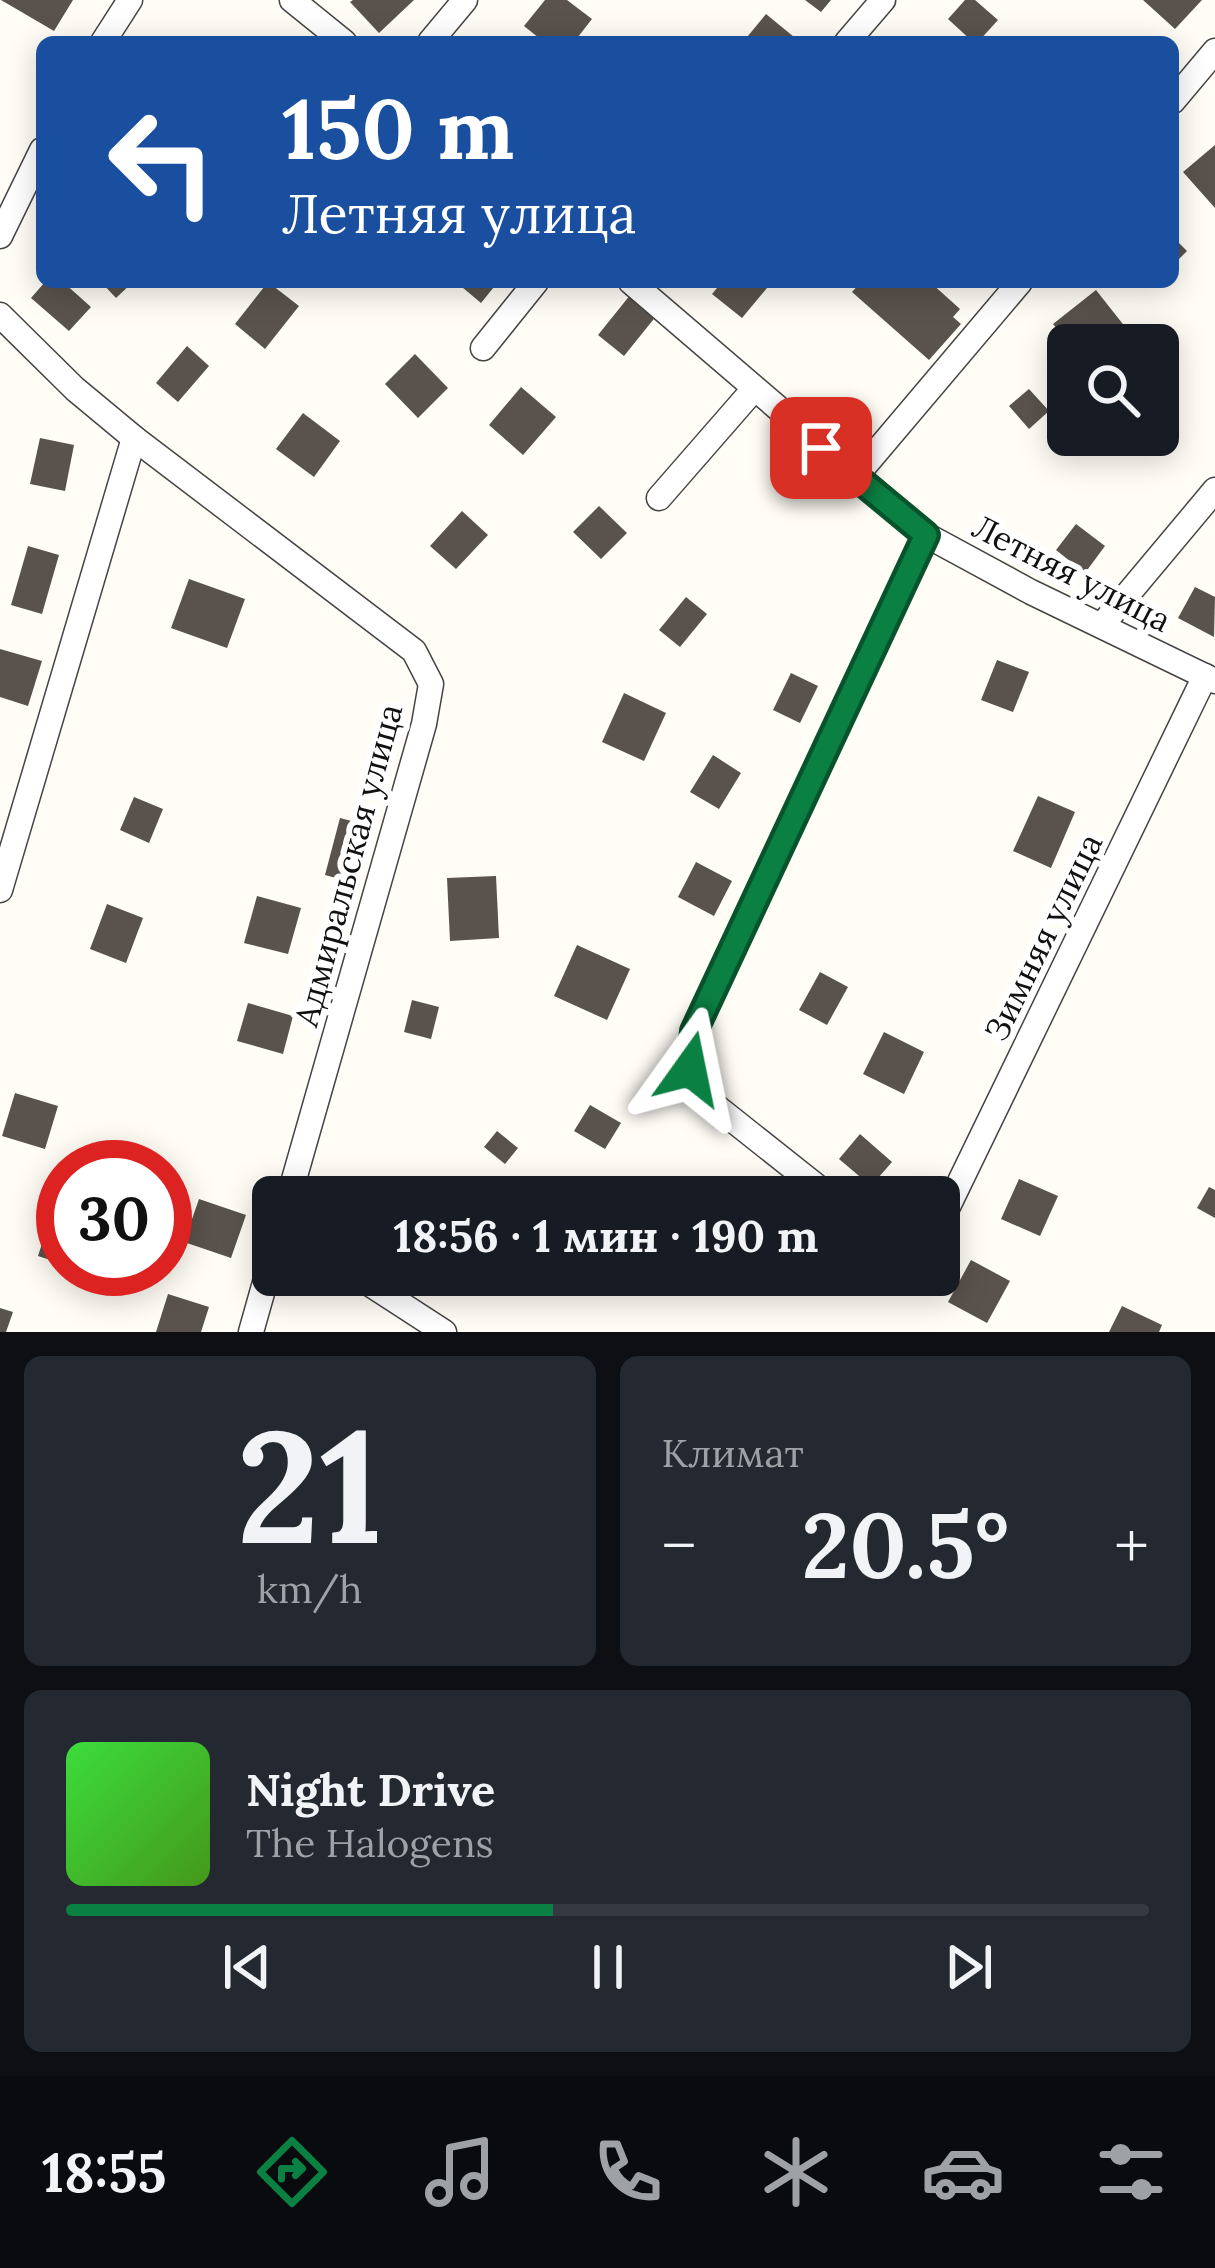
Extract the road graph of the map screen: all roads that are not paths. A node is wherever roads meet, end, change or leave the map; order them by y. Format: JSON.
{"nodes":[{"id":1,"x":130,"y":0,"type":"edge"},
{"id":2,"x":292,"y":0,"type":"edge"},
{"id":3,"x":465,"y":0,"type":"edge"},
{"id":4,"x":883,"y":0,"type":"edge"},
{"id":5,"x":107,"y":36,"type":"edge"},
{"id":6,"x":337,"y":36,"type":"edge"},
{"id":7,"x":435,"y":36,"type":"edge"},
{"id":8,"x":852,"y":36,"type":"edge"},
{"id":9,"x":1215,"y":51,"type":"edge"},
{"id":10,"x":1179,"y":93,"type":"edge"},
{"id":11,"x":36,"y":162,"type":"edge"},
{"id":12,"x":0,"y":236,"type":"edge"},
{"id":13,"x":531,"y":288,"type":"edge"},
{"id":14,"x":642,"y":288,"type":"edge"},
{"id":15,"x":1015,"y":288,"type":"edge"},
{"id":16,"x":0,"y":316,"type":"edge"},
{"id":17,"x":483,"y":348,"type":"dead end"},
{"id":18,"x":754,"y":389,"type":"junction"},
{"id":19,"x":134,"y":438,"type":"junction"},
{"id":20,"x":855,"y":477,"type":"junction"},
{"id":21,"x":1215,"y":490,"type":"edge"},
{"id":22,"x":659,"y":498,"type":"dead end"},
{"id":23,"x":926,"y":535,"type":"junction"},
{"id":24,"x":1102,"y":625,"type":"junction"},
{"id":25,"x":1210,"y":679,"type":"edge"},
{"id":26,"x":0,"y":889,"type":"edge"},
{"id":27,"x":295,"y":1176,"type":"edge"},
{"id":28,"x":804,"y":1176,"type":"edge"},
{"id":29,"x":960,"y":1183,"type":"edge"},
{"id":30,"x":261,"y":1296,"type":"edge"},
{"id":31,"x":388,"y":1296,"type":"edge"},
{"id":32,"x":251,"y":1332,"type":"edge"},
{"id":33,"x":444,"y":1332,"type":"edge"}],
"edges":[{"from":1,"to":5,"type":"street"},
{"from":2,"to":6,"type":"street"},
{"from":3,"to":7,"type":"street"},
{"from":4,"to":8,"type":"street"},
{"from":9,"to":10,"type":"street"},
{"from":11,"to":12,"type":"street"},
{"from":13,"to":17,"type":"street"},
{"from":14,"to":18,"type":"street","name":"Летняя улица"},
{"from":15,"to":20,"type":"street"},
{"from":16,"to":19,"type":"street","name":"Адмиральская улица"},
{"from":18,"to":20,"type":"street","name":"Летняя улица"},
{"from":18,"to":22,"type":"street"},
{"from":19,"to":26,"type":"street"},
{"from":19,"to":27,"type":"street","name":"Адмиральская улица"},
{"from":20,"to":23,"type":"street","name":"Летняя улица"},
{"from":21,"to":24,"type":"street"},
{"from":23,"to":24,"type":"street","name":"Летняя улица"},
{"from":23,"to":28,"type":"street"},
{"from":24,"to":25,"type":"street","name":"Летняя улица"},
{"from":25,"to":29,"type":"street","name":"Зимняя улица"},
{"from":30,"to":32,"type":"street"},
{"from":31,"to":33,"type":"street"}]}
